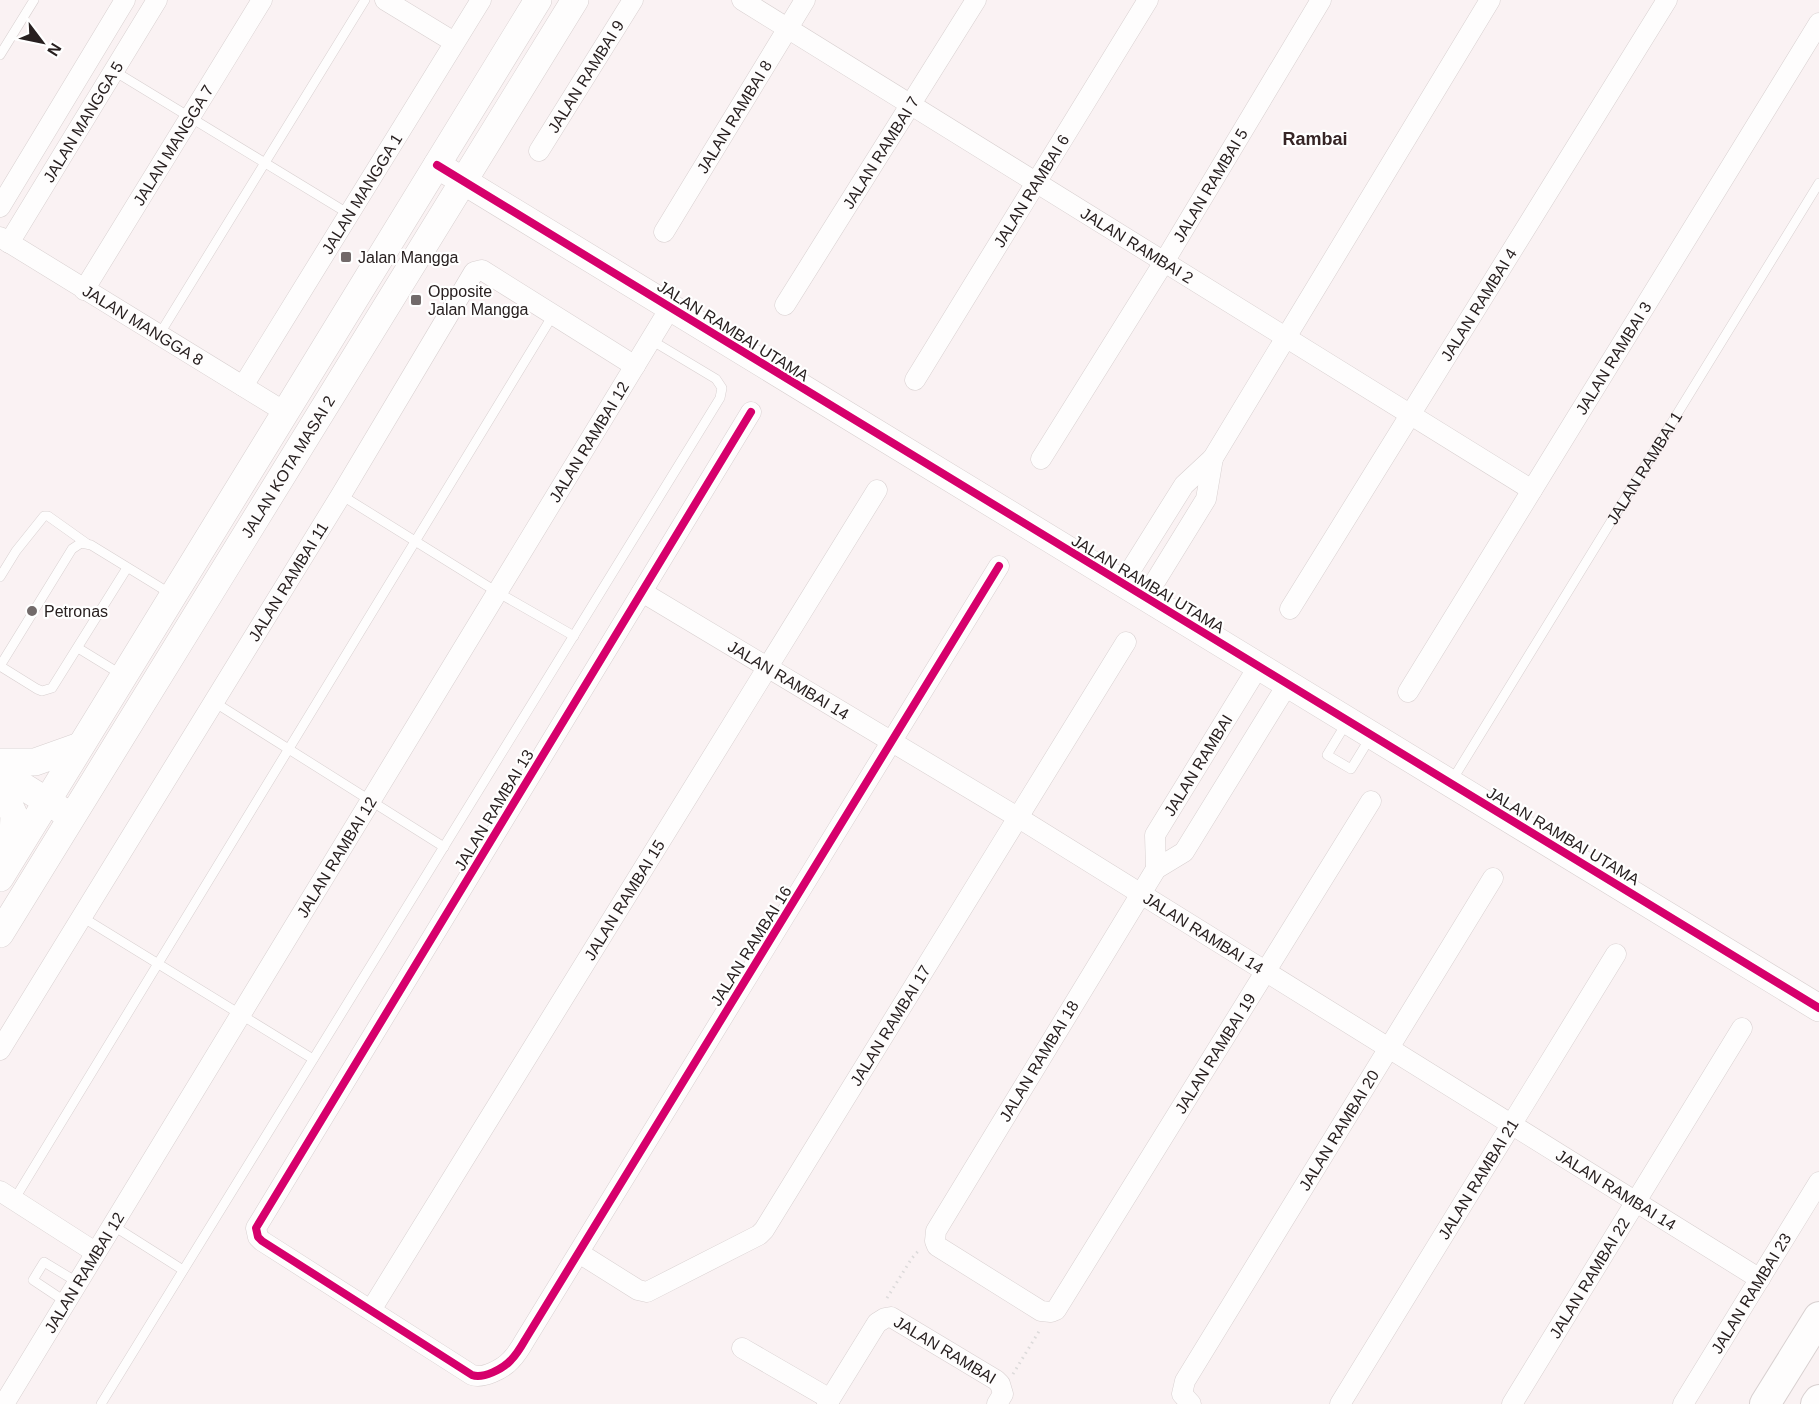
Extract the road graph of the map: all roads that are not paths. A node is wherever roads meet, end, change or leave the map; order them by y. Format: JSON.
{"nodes":[{"id":1,"x":34,"y":0,"type":"edge"},
{"id":2,"x":125,"y":0,"type":"edge"},
{"id":3,"x":157,"y":0,"type":"edge"},
{"id":4,"x":262,"y":0,"type":"edge"},
{"id":5,"x":365,"y":0,"type":"edge"},
{"id":6,"x":386,"y":0,"type":"edge"},
{"id":7,"x":481,"y":0,"type":"edge"},
{"id":8,"x":538,"y":0,"type":"edge"},
{"id":9,"x":575,"y":0,"type":"edge"},
{"id":10,"x":633,"y":0,"type":"edge"},
{"id":11,"x":742,"y":0,"type":"edge"},
{"id":12,"x":805,"y":0,"type":"edge"},
{"id":13,"x":976,"y":0,"type":"edge"},
{"id":14,"x":1148,"y":0,"type":"edge"},
{"id":15,"x":1321,"y":0,"type":"edge"},
{"id":16,"x":1490,"y":0,"type":"edge"},
{"id":17,"x":1667,"y":0,"type":"edge"},
{"id":18,"x":1819,"y":23,"type":"edge"},
{"id":19,"x":788,"y":28,"type":"junction"},
{"id":20,"x":454,"y":42,"type":"junction"},
{"id":21,"x":0,"y":55,"type":"edge"},
{"id":22,"x":114,"y":71,"type":"junction"},
{"id":23,"x":910,"y":104,"type":"junction"},
{"id":24,"x":190,"y":117,"type":"junction"},
{"id":25,"x":539,"y":151,"type":"dead end"},
{"id":26,"x":265,"y":162,"type":"junction"},
{"id":27,"x":436,"y":165,"type":"junction"},
{"id":28,"x":463,"y":182,"type":"junction"},
{"id":29,"x":1035,"y":183,"type":"junction"},
{"id":30,"x":1819,"y":183,"type":"edge"},
{"id":31,"x":0,"y":207,"type":"edge"},
{"id":32,"x":349,"y":214,"type":"junction"},
{"id":33,"x":664,"y":232,"type":"dead end"},
{"id":34,"x":4,"y":240,"type":"edge"},
{"id":35,"x":1164,"y":262,"type":"junction"},
{"id":36,"x":84,"y":290,"type":"junction"},
{"id":37,"x":785,"y":305,"type":"dead end"},
{"id":38,"x":670,"y":308,"type":"junction"},
{"id":39,"x":553,"y":315,"type":"junction"},
{"id":40,"x":159,"y":334,"type":"junction"},
{"id":41,"x":1287,"y":338,"type":"junction"},
{"id":42,"x":651,"y":340,"type":"junction"},
{"id":43,"x":635,"y":366,"type":"junction"},
{"id":44,"x":915,"y":380,"type":"dead end"},
{"id":45,"x":243,"y":386,"type":"junction"},
{"id":46,"x":285,"y":412,"type":"junction"},
{"id":47,"x":751,"y":412,"type":"dead end"},
{"id":48,"x":1410,"y":414,"type":"junction"},
{"id":49,"x":1214,"y":458,"type":"junction"},
{"id":50,"x":1041,"y":459,"type":"dead end"},
{"id":51,"x":877,"y":490,"type":"dead end"},
{"id":52,"x":1532,"y":490,"type":"junction"},
{"id":53,"x":341,"y":495,"type":"junction"},
{"id":54,"x":414,"y":541,"type":"junction"},
{"id":55,"x":86,"y":543,"type":"junction"},
{"id":56,"x":999,"y":566,"type":"dead end"},
{"id":57,"x":127,"y":567,"type":"junction"},
{"id":58,"x":0,"y":577,"type":"edge"},
{"id":59,"x":1122,"y":584,"type":"junction"},
{"id":60,"x":497,"y":592,"type":"junction"},
{"id":61,"x":642,"y":592,"type":"junction"},
{"id":62,"x":173,"y":596,"type":"junction"},
{"id":63,"x":1145,"y":598,"type":"junction"},
{"id":64,"x":1290,"y":609,"type":"dead end"},
{"id":65,"x":574,"y":636,"type":"junction"},
{"id":66,"x":1126,"y":642,"type":"dead end"},
{"id":67,"x":78,"y":648,"type":"junction"},
{"id":68,"x":0,"y":666,"type":"edge"},
{"id":69,"x":1258,"y":667,"type":"junction"},
{"id":70,"x":768,"y":668,"type":"junction"},
{"id":71,"x":123,"y":676,"type":"junction"},
{"id":72,"x":1287,"y":685,"type":"junction"},
{"id":73,"x":1408,"y":692,"type":"dead end"},
{"id":74,"x":214,"y":702,"type":"junction"},
{"id":75,"x":1347,"y":722,"type":"junction"},
{"id":76,"x":1371,"y":736,"type":"junction"},
{"id":77,"x":892,"y":742,"type":"junction"},
{"id":78,"x":80,"y":747,"type":"junction"},
{"id":79,"x":288,"y":749,"type":"junction"},
{"id":80,"x":0,"y":762,"type":"edge"},
{"id":81,"x":0,"y":772,"type":"edge"},
{"id":82,"x":1450,"y":783,"type":"junction"},
{"id":83,"x":0,"y":785,"type":"edge"},
{"id":84,"x":1184,"y":787,"type":"junction"},
{"id":85,"x":47,"y":801,"type":"junction"},
{"id":86,"x":370,"y":801,"type":"junction"},
{"id":87,"x":1371,"y":801,"type":"dead end"},
{"id":88,"x":1213,"y":805,"type":"junction"},
{"id":89,"x":72,"y":816,"type":"junction"},
{"id":90,"x":1019,"y":818,"type":"junction"},
{"id":91,"x":444,"y":847,"type":"junction"},
{"id":92,"x":6,"y":868,"type":"edge"},
{"id":93,"x":1156,"y":868,"type":"junction"},
{"id":94,"x":1493,"y":878,"type":"dead end"},
{"id":95,"x":1141,"y":894,"type":"junction"},
{"id":96,"x":82,"y":917,"type":"junction"},
{"id":97,"x":0,"y":934,"type":"edge"},
{"id":98,"x":1616,"y":954,"type":"dead end"},
{"id":99,"x":158,"y":963,"type":"junction"},
{"id":100,"x":1266,"y":973,"type":"junction"},
{"id":101,"x":1819,"y":1008,"type":"edge"},
{"id":102,"x":241,"y":1014,"type":"junction"},
{"id":103,"x":1742,"y":1028,"type":"dead end"},
{"id":104,"x":1388,"y":1049,"type":"junction"},
{"id":105,"x":0,"y":1050,"type":"edge"},
{"id":106,"x":313,"y":1059,"type":"junction"},
{"id":107,"x":1512,"y":1125,"type":"junction"},
{"id":108,"x":1819,"y":1182,"type":"edge"},
{"id":109,"x":7,"y":1196,"type":"edge"},
{"id":110,"x":1635,"y":1202,"type":"junction"},
{"id":111,"x":112,"y":1225,"type":"junction"},
{"id":112,"x":96,"y":1252,"type":"junction"},
{"id":113,"x":579,"y":1252,"type":"junction"},
{"id":114,"x":183,"y":1270,"type":"junction"},
{"id":115,"x":1760,"y":1279,"type":"junction"},
{"id":116,"x":78,"y":1282,"type":"junction"},
{"id":117,"x":66,"y":1302,"type":"junction"},
{"id":118,"x":1060,"y":1304,"type":"joint"},
{"id":119,"x":370,"y":1310,"type":"junction"},
{"id":120,"x":1819,"y":1317,"type":"edge"},
{"id":121,"x":742,"y":1348,"type":"dead end"},
{"id":122,"x":1819,"y":1400,"type":"edge"},
{"id":123,"x":829,"y":1401,"type":"edge"},
{"id":124,"x":4,"y":1404,"type":"edge"},
{"id":125,"x":101,"y":1404,"type":"edge"},
{"id":126,"x":997,"y":1404,"type":"edge"},
{"id":127,"x":1191,"y":1404,"type":"edge"},
{"id":128,"x":1340,"y":1404,"type":"edge"},
{"id":129,"x":1512,"y":1404,"type":"edge"},
{"id":130,"x":1683,"y":1404,"type":"edge"},
{"id":131,"x":1765,"y":1404,"type":"edge"},
{"id":132,"x":1816,"y":1404,"type":"edge"}],
"edges":[{"from":1,"to":21,"type":"lane"},
{"from":2,"to":31,"type":"street","name":"JALAN MANGGA 5"},
{"from":3,"to":22,"type":"street","name":"JALAN MANGGA 5"},
{"from":4,"to":24,"type":"street","name":"JALAN MANGGA 7"},
{"from":5,"to":26,"type":"lane"},
{"from":6,"to":20,"type":"street"},
{"from":7,"to":20,"type":"street","name":"JALAN MANGGA 1"},
{"from":8,"to":27,"type":"main road","name":"JALAN KOTA MASAI 2"},
{"from":9,"to":28,"type":"main road","name":"JALAN KOTA MASAI 2"},
{"from":10,"to":25,"type":"street","name":"JALAN RAMBAI 9"},
{"from":11,"to":19,"type":"street","name":"JALAN RAMBAI 2"},
{"from":12,"to":19,"type":"street","name":"JALAN RAMBAI 8"},
{"from":13,"to":23,"type":"street","name":"JALAN RAMBAI 7"},
{"from":14,"to":29,"type":"street","name":"JALAN RAMBAI 6"},
{"from":15,"to":35,"type":"street","name":"JALAN RAMBAI 5"},
{"from":16,"to":41,"type":"street"},
{"from":17,"to":48,"type":"street","name":"JALAN RAMBAI 4"},
{"from":18,"to":52,"type":"street","name":"JALAN RAMBAI 3"},
{"from":19,"to":23,"type":"street","name":"JALAN RAMBAI 2"},
{"from":19,"to":33,"type":"street","name":"JALAN RAMBAI 8"},
{"from":20,"to":32,"type":"street","name":"JALAN MANGGA 1"},
{"from":22,"to":24,"type":"lane"},
{"from":22,"to":34,"type":"street","name":"JALAN MANGGA 5"},
{"from":23,"to":29,"type":"street","name":"JALAN RAMBAI 2"},
{"from":23,"to":37,"type":"street","name":"JALAN RAMBAI 7"},
{"from":24,"to":26,"type":"lane"},
{"from":24,"to":36,"type":"street","name":"JALAN MANGGA 7"},
{"from":26,"to":32,"type":"lane"},
{"from":26,"to":40,"type":"lane"},
{"from":27,"to":28,"type":"main road","name":"JALAN RAMBAI UTAMA"},
{"from":27,"to":46,"type":"main road","name":"JALAN KOTA MASAI 2"},
{"from":28,"to":38,"type":"main road","name":"JALAN RAMBAI UTAMA"},
{"from":28,"to":89,"type":"main road","name":"JALAN KOTA MASAI 2"},
{"from":29,"to":35,"type":"street","name":"JALAN RAMBAI 2"},
{"from":29,"to":44,"type":"street","name":"JALAN RAMBAI 6"},
{"from":30,"to":82,"type":"lane","name":"JALAN RAMBAI 1"},
{"from":32,"to":45,"type":"street","name":"JALAN MANGGA 1"},
{"from":34,"to":36,"type":"street","name":"JALAN MANGGA 8"},
{"from":35,"to":41,"type":"street","name":"JALAN RAMBAI 2"},
{"from":35,"to":50,"type":"street","name":"JALAN RAMBAI 5"},
{"from":36,"to":40,"type":"street","name":"JALAN MANGGA 8"},
{"from":38,"to":42,"type":"street","name":"JALAN RAMBAI 12"},
{"from":38,"to":59,"type":"main road","name":"JALAN RAMBAI UTAMA"},
{"from":39,"to":43,"type":"street","name":"JALAN RAMBAI 11"},
{"from":39,"to":53,"type":"street","name":"JALAN RAMBAI 11"},
{"from":39,"to":54,"type":"lane"},
{"from":40,"to":45,"type":"street","name":"JALAN MANGGA 8"},
{"from":41,"to":48,"type":"street","name":"JALAN RAMBAI 2"},
{"from":41,"to":49,"type":"street"},
{"from":42,"to":43,"type":"street","name":"JALAN RAMBAI 12"},
{"from":42,"to":65,"type":"lane"},
{"from":43,"to":60,"type":"street","name":"JALAN RAMBAI 12"},
{"from":45,"to":46,"type":"street","name":"JALAN MANGGA 8"},
{"from":46,"to":62,"type":"main road","name":"JALAN KOTA MASAI 2"},
{"from":47,"to":61,"type":"street","name":"JALAN RAMBAI 13"},
{"from":48,"to":52,"type":"street","name":"JALAN RAMBAI 2"},
{"from":48,"to":64,"type":"street","name":"JALAN RAMBAI 4"},
{"from":49,"to":59,"type":"street"},
{"from":49,"to":63,"type":"street"},
{"from":51,"to":70,"type":"street","name":"JALAN RAMBAI 15"},
{"from":52,"to":73,"type":"street","name":"JALAN RAMBAI 3"},
{"from":53,"to":54,"type":"lane"},
{"from":53,"to":74,"type":"street","name":"JALAN RAMBAI 11"},
{"from":54,"to":60,"type":"lane"},
{"from":54,"to":79,"type":"lane"},
{"from":55,"to":57,"type":"lane"},
{"from":55,"to":58,"type":"lane"},
{"from":55,"to":68,"type":"lane"},
{"from":56,"to":77,"type":"street","name":"JALAN RAMBAI 16"},
{"from":57,"to":62,"type":"lane"},
{"from":57,"to":67,"type":"lane"},
{"from":59,"to":63,"type":"main road","name":"JALAN RAMBAI UTAMA"},
{"from":60,"to":65,"type":"lane"},
{"from":60,"to":86,"type":"street","name":"JALAN RAMBAI 12"},
{"from":61,"to":70,"type":"street","name":"JALAN RAMBAI 14"},
{"from":61,"to":119,"type":"street","name":"JALAN RAMBAI 13"},
{"from":62,"to":71,"type":"main road","name":"JALAN KOTA MASAI 2"},
{"from":63,"to":69,"type":"main road","name":"JALAN RAMBAI UTAMA"},
{"from":65,"to":91,"type":"lane"},
{"from":66,"to":90,"type":"street","name":"JALAN RAMBAI 17"},
{"from":67,"to":68,"type":"lane"},
{"from":67,"to":71,"type":"lane"},
{"from":69,"to":72,"type":"main road","name":"JALAN RAMBAI UTAMA"},
{"from":69,"to":84,"type":"street","name":"JALAN RAMBAI"},
{"from":70,"to":77,"type":"street","name":"JALAN RAMBAI 14"},
{"from":70,"to":119,"type":"street","name":"JALAN RAMBAI 15"},
{"from":71,"to":78,"type":"main road","name":"JALAN KOTA MASAI 2"},
{"from":72,"to":75,"type":"main road","name":"JALAN RAMBAI UTAMA"},
{"from":72,"to":88,"type":"street","name":"JALAN RAMBAI"},
{"from":74,"to":79,"type":"lane"},
{"from":74,"to":96,"type":"street","name":"JALAN RAMBAI 11"},
{"from":75,"to":76,"type":"main road","name":"JALAN RAMBAI UTAMA"},
{"from":75,"to":76,"type":"lane"},
{"from":76,"to":82,"type":"main road","name":"JALAN RAMBAI UTAMA"},
{"from":77,"to":90,"type":"street","name":"JALAN RAMBAI 14"},
{"from":77,"to":113,"type":"street","name":"JALAN RAMBAI 16"},
{"from":78,"to":80,"type":"main road"},
{"from":78,"to":85,"type":"main road","name":"JALAN KOTA MASAI 2"},
{"from":79,"to":86,"type":"lane"},
{"from":79,"to":99,"type":"lane"},
{"from":81,"to":85,"type":"main road"},
{"from":82,"to":101,"type":"main road","name":"JALAN RAMBAI UTAMA"},
{"from":83,"to":92,"type":"main road"},
{"from":84,"to":88,"type":"street"},
{"from":84,"to":93,"type":"street","name":"JALAN RAMBAI"},
{"from":85,"to":89,"type":"main road"},
{"from":85,"to":92,"type":"main road","name":"JALAN KOTA MASAI 2"},
{"from":86,"to":91,"type":"lane"},
{"from":86,"to":102,"type":"street","name":"JALAN RAMBAI 12"},
{"from":87,"to":100,"type":"street","name":"JALAN RAMBAI 19"},
{"from":88,"to":93,"type":"street","name":"JALAN RAMBAI"},
{"from":89,"to":97,"type":"main road","name":"JALAN KOTA MASAI 2"},
{"from":90,"to":95,"type":"street","name":"JALAN RAMBAI 14"},
{"from":90,"to":113,"type":"street","name":"JALAN RAMBAI 17"},
{"from":91,"to":106,"type":"lane"},
{"from":93,"to":95,"type":"street"},
{"from":94,"to":104,"type":"street","name":"JALAN RAMBAI 20"},
{"from":95,"to":100,"type":"street","name":"JALAN RAMBAI 14"},
{"from":95,"to":118,"type":"street","name":"JALAN RAMBAI 18"},
{"from":96,"to":99,"type":"lane"},
{"from":96,"to":105,"type":"street","name":"JALAN RAMBAI 11"},
{"from":98,"to":107,"type":"street","name":"JALAN RAMBAI 21"},
{"from":99,"to":102,"type":"lane"},
{"from":99,"to":109,"type":"lane"},
{"from":100,"to":104,"type":"street","name":"JALAN RAMBAI 14"},
{"from":100,"to":118,"type":"street","name":"JALAN RAMBAI 19"},
{"from":102,"to":106,"type":"lane"},
{"from":102,"to":111,"type":"street","name":"JALAN RAMBAI 12"},
{"from":103,"to":110,"type":"street","name":"JALAN RAMBAI 22"},
{"from":104,"to":107,"type":"street","name":"JALAN RAMBAI 14"},
{"from":104,"to":127,"type":"street","name":"JALAN RAMBAI 20"},
{"from":106,"to":114,"type":"lane"},
{"from":107,"to":110,"type":"street","name":"JALAN RAMBAI 14"},
{"from":107,"to":128,"type":"street","name":"JALAN RAMBAI 21"},
{"from":108,"to":115,"type":"street","name":"JALAN RAMBAI 23"},
{"from":109,"to":112,"type":"street"},
{"from":110,"to":115,"type":"street","name":"JALAN RAMBAI 14"},
{"from":110,"to":129,"type":"street","name":"JALAN RAMBAI 22"},
{"from":111,"to":112,"type":"street","name":"JALAN RAMBAI 12"},
{"from":111,"to":114,"type":"lane"},
{"from":112,"to":116,"type":"street","name":"JALAN RAMBAI 12"},
{"from":113,"to":119,"type":"street","name":"JALAN RAMBAI 16"},
{"from":114,"to":125,"type":"lane"},
{"from":115,"to":130,"type":"street","name":"JALAN RAMBAI 23"},
{"from":116,"to":117,"type":"street","name":"JALAN RAMBAI 12"},
{"from":116,"to":117,"type":"lane"},
{"from":117,"to":124,"type":"street","name":"JALAN RAMBAI 12"},
{"from":120,"to":131,"type":"main road"},
{"from":121,"to":123,"type":"street"},
{"from":122,"to":132,"type":"main road"},
{"from":123,"to":126,"type":"street","name":"JALAN RAMBAI"}]}
